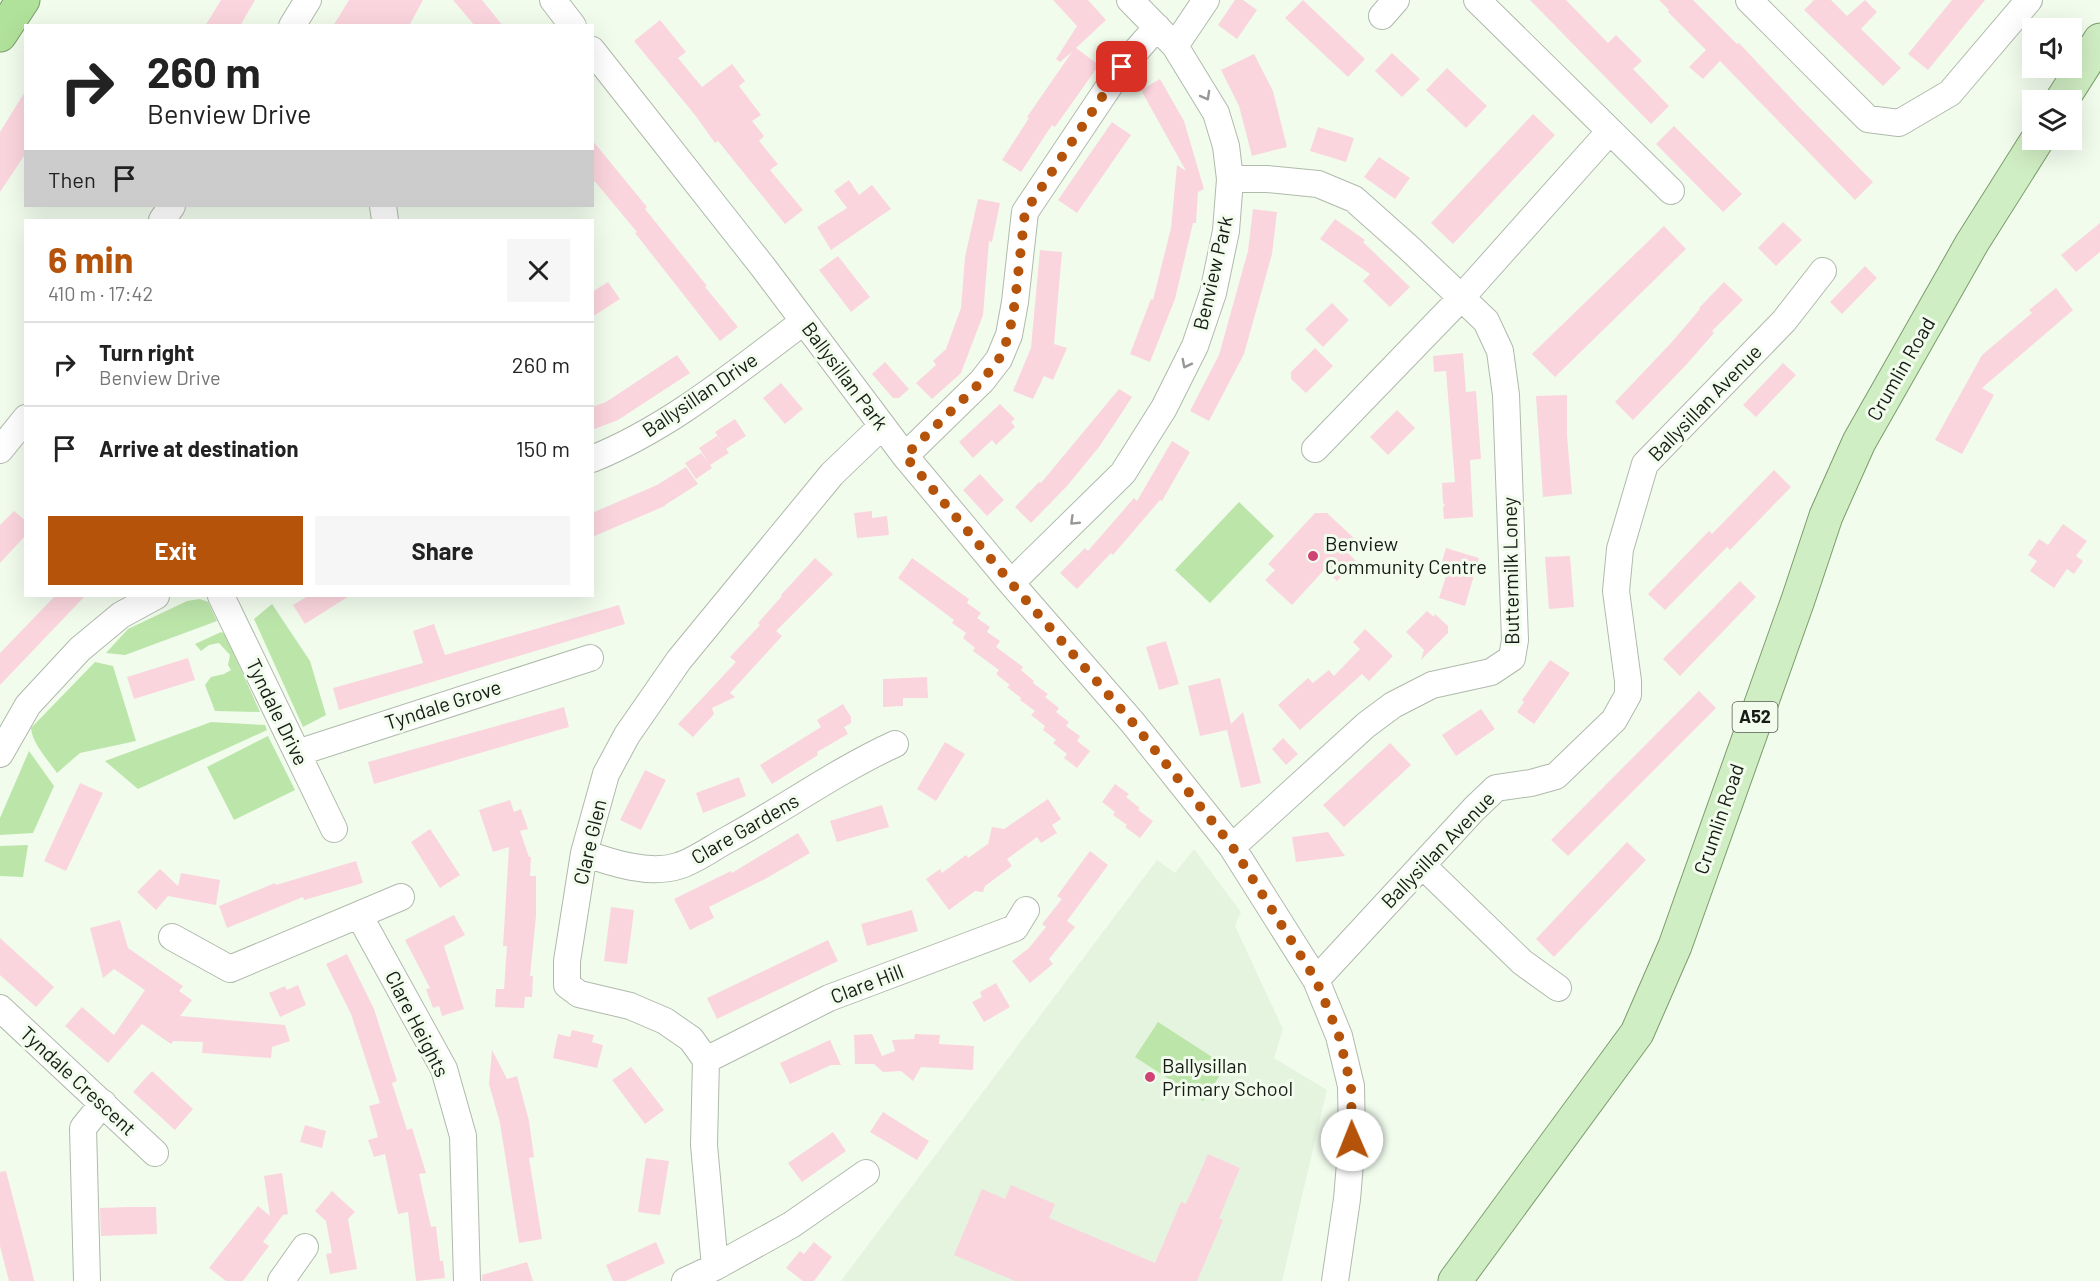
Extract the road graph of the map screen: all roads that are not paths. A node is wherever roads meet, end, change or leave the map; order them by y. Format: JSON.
{"nodes":[{"id":1,"x":23,"y":0,"type":"edge"},
{"id":2,"x":308,"y":0,"type":"edge"},
{"id":3,"x":553,"y":0,"type":"edge"},
{"id":4,"x":1130,"y":0,"type":"edge"},
{"id":5,"x":1206,"y":0,"type":"edge"},
{"id":6,"x":1477,"y":0,"type":"edge"},
{"id":7,"x":1749,"y":0,"type":"edge"},
{"id":8,"x":2029,"y":0,"type":"edge"},
{"id":9,"x":292,"y":24,"type":"edge"},
{"id":10,"x":571,"y":24,"type":"edge"},
{"id":11,"x":1157,"y":27,"type":"junction"},
{"id":12,"x":0,"y":35,"type":"edge"},
{"id":13,"x":2100,"y":40,"type":"edge"},
{"id":14,"x":1175,"y":46,"type":"junction"},
{"id":15,"x":594,"y":53,"type":"edge"},
{"id":16,"x":2068,"y":90,"type":"edge"},
{"id":17,"x":1610,"y":131,"type":"junction"},
{"id":18,"x":2031,"y":150,"type":"edge"},
{"id":19,"x":1230,"y":179,"type":"junction"},
{"id":20,"x":1671,"y":191,"type":"dead end"},
{"id":21,"x":1823,"y":271,"type":"dead end"},
{"id":22,"x":1461,"y":298,"type":"junction"},
{"id":23,"x":803,"y":322,"type":"junction"},
{"id":24,"x":24,"y":420,"type":"edge"},
{"id":25,"x":882,"y":426,"type":"junction"},
{"id":26,"x":1315,"y":449,"type":"dead end"},
{"id":27,"x":0,"y":450,"type":"edge"},
{"id":28,"x":905,"y":456,"type":"junction"},
{"id":29,"x":594,"y":458,"type":"edge"},
{"id":30,"x":1011,"y":583,"type":"junction"},
{"id":31,"x":154,"y":597,"type":"edge"},
{"id":32,"x":221,"y":597,"type":"edge"},
{"id":33,"x":590,"y":658,"type":"dead end"},
{"id":34,"x":895,"y":744,"type":"dead end"},
{"id":35,"x":297,"y":753,"type":"junction"},
{"id":36,"x":0,"y":754,"type":"edge"},
{"id":37,"x":334,"y":829,"type":"dead end"},
{"id":38,"x":1232,"y":846,"type":"junction"},
{"id":39,"x":584,"y":853,"type":"junction"},
{"id":40,"x":1422,"y":865,"type":"junction"},
{"id":41,"x":401,"y":897,"type":"dead end"},
{"id":42,"x":1026,"y":910,"type":"dead end"},
{"id":43,"x":359,"y":915,"type":"junction"},
{"id":44,"x":172,"y":937,"type":"dead end"},
{"id":45,"x":1316,"y":980,"type":"junction"},
{"id":46,"x":1558,"y":988,"type":"dead end"},
{"id":47,"x":0,"y":1008,"type":"edge"},
{"id":48,"x":706,"y":1060,"type":"junction"},
{"id":49,"x":103,"y":1103,"type":"junction"},
{"id":50,"x":155,"y":1153,"type":"dead end"},
{"id":51,"x":866,"y":1173,"type":"dead end"},
{"id":52,"x":305,"y":1247,"type":"dead end"},
{"id":53,"x":715,"y":1267,"type":"junction"},
{"id":54,"x":1338,"y":1276,"type":"edge"},
{"id":55,"x":87,"y":1281,"type":"edge"},
{"id":56,"x":281,"y":1281,"type":"edge"},
{"id":57,"x":467,"y":1281,"type":"edge"},
{"id":58,"x":685,"y":1281,"type":"edge"},
{"id":59,"x":1455,"y":1281,"type":"edge"}],
"edges":[{"from":1,"to":12,"type":"highway"},
{"from":2,"to":9,"type":"street"},
{"from":3,"to":10,"type":"street"},
{"from":4,"to":11,"type":"street","name":"Benview Park"},
{"from":5,"to":14,"type":"street"},
{"from":6,"to":17,"type":"street"},
{"from":7,"to":8,"type":"street"},
{"from":11,"to":14,"type":"street","name":"Benview Park"},
{"from":11,"to":28,"type":"street"},
{"from":13,"to":16,"type":"main road"},
{"from":14,"to":19,"type":"street","name":"Benview Park","one_way":true},
{"from":15,"to":23,"type":"street","name":"Ballysillan Park"},
{"from":17,"to":20,"type":"street"},
{"from":17,"to":22,"type":"street"},
{"from":18,"to":59,"type":"main road","name":"Crumlin Road","number":"A52"},
{"from":19,"to":22,"type":"street","name":"Buttermilk Loney"},
{"from":19,"to":30,"type":"street","name":"Benview Park","one_way":true},
{"from":21,"to":40,"type":"street","name":"Ballysillan Avenue"},
{"from":22,"to":26,"type":"street"},
{"from":22,"to":38,"type":"street","name":"Buttermilk Loney"},
{"from":23,"to":25,"type":"street","name":"Ballysillan Park"},
{"from":23,"to":29,"type":"street","name":"Ballysillan Drive"},
{"from":24,"to":27,"type":"street"},
{"from":25,"to":28,"type":"street","name":"Ballysillan Park"},
{"from":25,"to":39,"type":"street","name":"Clare Glen"},
{"from":28,"to":30,"type":"street","name":"Ballysillan Park"},
{"from":30,"to":38,"type":"street","name":"Ballysillan Park"},
{"from":31,"to":36,"type":"street"},
{"from":32,"to":35,"type":"street","name":"Tyndale Drive"},
{"from":33,"to":35,"type":"street","name":"Tyndale Grove"},
{"from":34,"to":39,"type":"street","name":"Clare Gardens"},
{"from":35,"to":37,"type":"street","name":"Tyndale Drive"},
{"from":38,"to":45,"type":"street","name":"Ballysillan Park"},
{"from":39,"to":48,"type":"street","name":"Clare Glen"},
{"from":40,"to":45,"type":"street","name":"Ballysillan Avenue"},
{"from":40,"to":46,"type":"street"},
{"from":41,"to":43,"type":"street"},
{"from":42,"to":48,"type":"street","name":"Clare Hill"},
{"from":43,"to":44,"type":"street"},
{"from":43,"to":57,"type":"street","name":"Clare Heights"},
{"from":45,"to":54,"type":"street","name":"Ballysillan Park"},
{"from":47,"to":49,"type":"street","name":"Tyndale Crescent"},
{"from":48,"to":53,"type":"street"},
{"from":49,"to":50,"type":"street","name":"Tyndale Crescent"},
{"from":49,"to":55,"type":"street"},
{"from":51,"to":53,"type":"street"},
{"from":52,"to":56,"type":"street"},
{"from":53,"to":58,"type":"street"}]}
